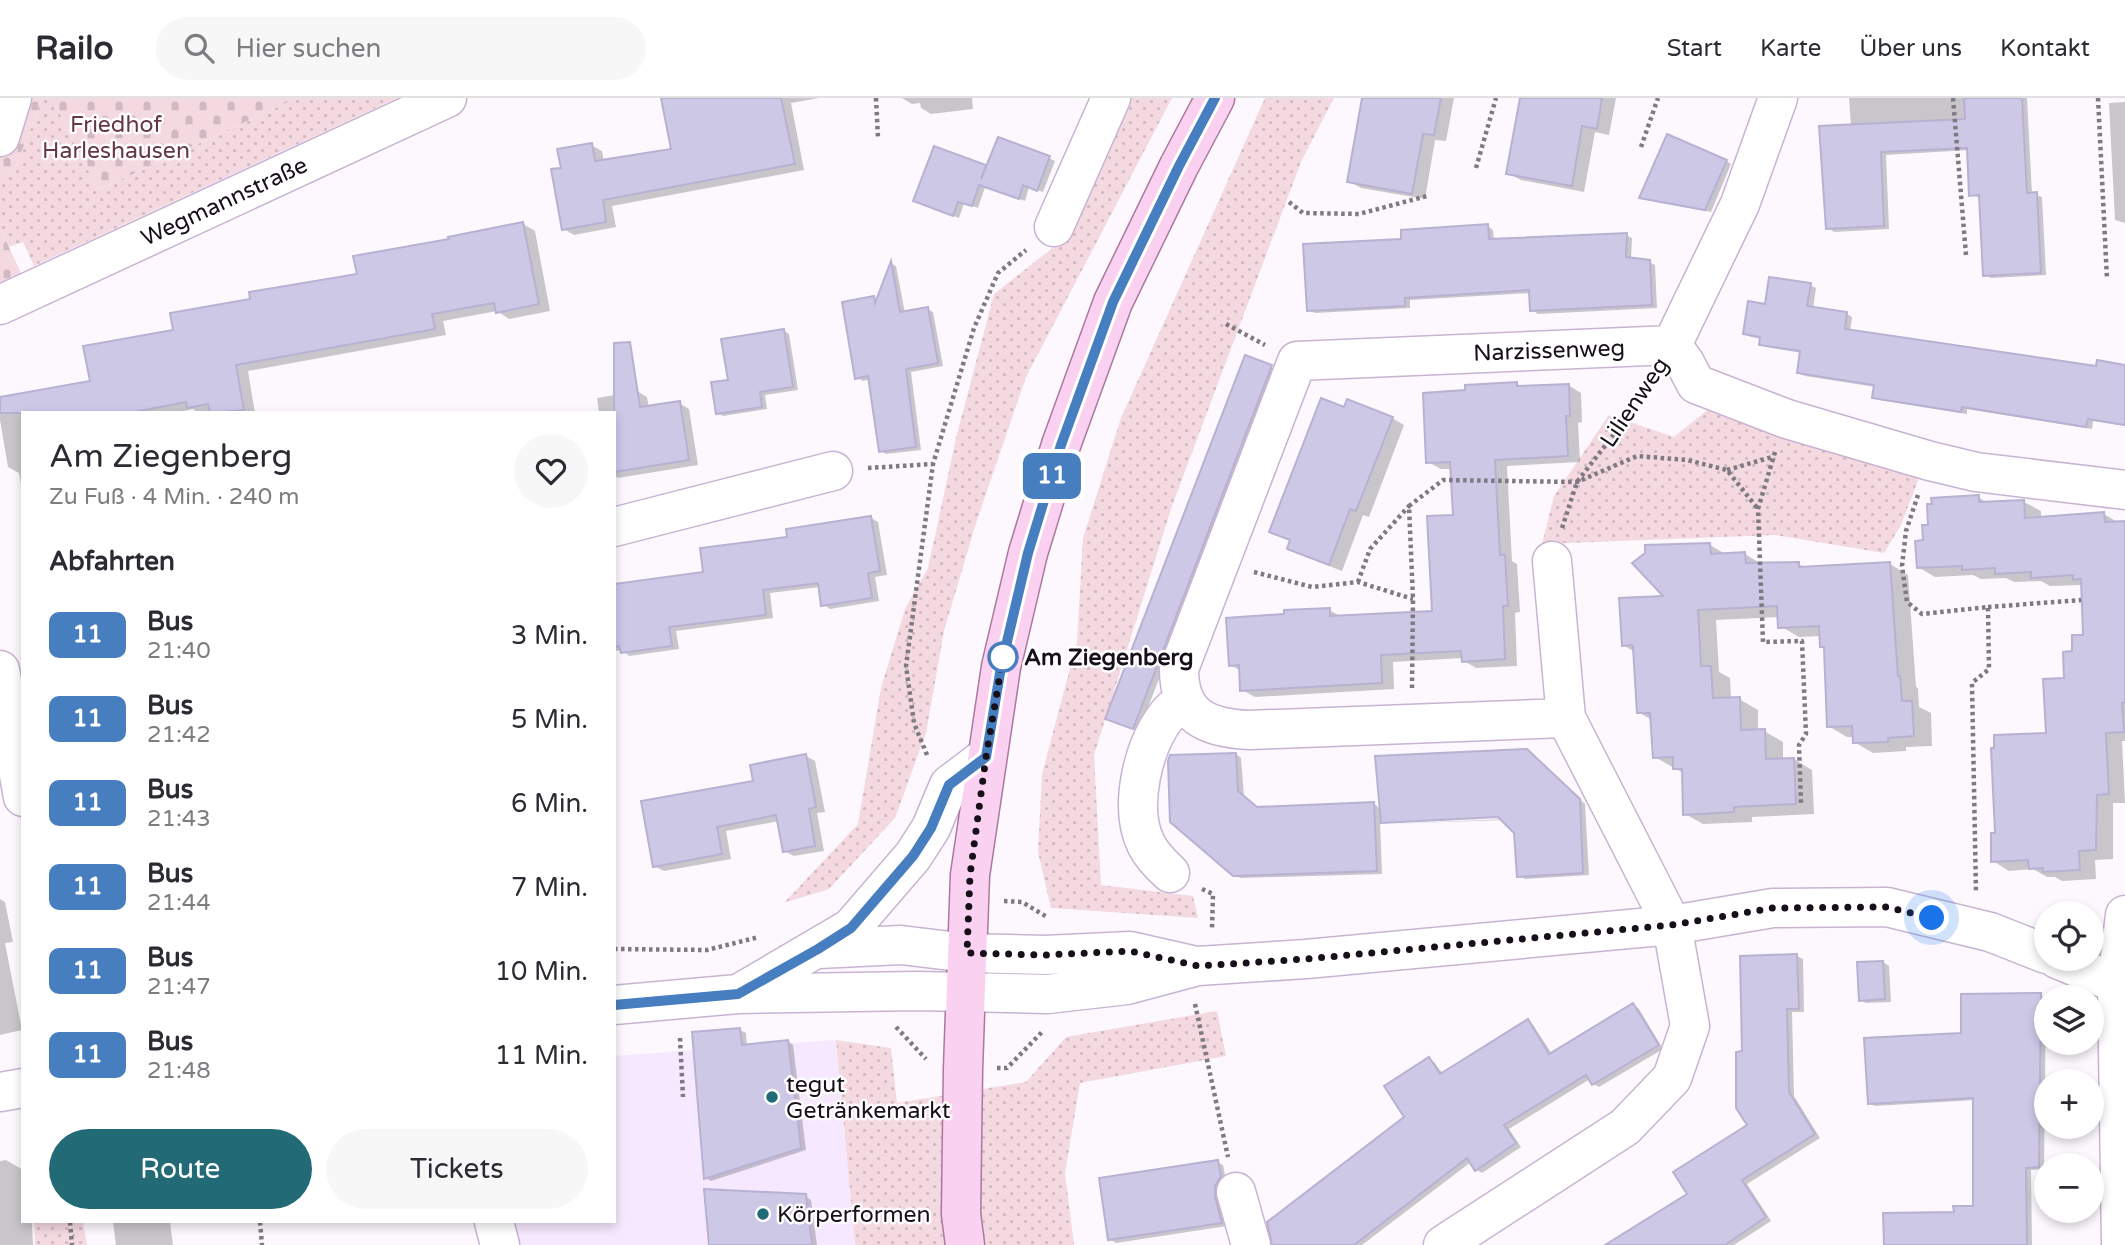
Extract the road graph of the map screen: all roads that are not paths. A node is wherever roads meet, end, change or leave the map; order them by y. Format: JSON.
{"nodes":[{"id":1,"x":12,"y":98,"type":"edge"},
{"id":2,"x":447,"y":98,"type":"edge"},
{"id":3,"x":1111,"y":98,"type":"edge"},
{"id":4,"x":1215,"y":98,"type":"edge"},
{"id":5,"x":1778,"y":98,"type":"edge"},
{"id":6,"x":0,"y":137,"type":"edge"},
{"id":7,"x":1054,"y":228,"type":"road end"},
{"id":8,"x":0,"y":305,"type":"edge"},
{"id":9,"x":1672,"y":345,"type":"junction"},
{"id":10,"x":832,"y":471,"type":"road end"},
{"id":11,"x":2125,"y":489,"type":"edge"},
{"id":12,"x":616,"y":526,"type":"edge"},
{"id":13,"x":1552,"y":561,"type":"road end"},
{"id":14,"x":7,"y":694,"type":"edge"},
{"id":15,"x":1184,"y":699,"type":"junction"},
{"id":16,"x":1566,"y":718,"type":"junction"},
{"id":17,"x":986,"y":757,"type":"junction"},
{"id":18,"x":21,"y":784,"type":"edge"},
{"id":19,"x":1170,"y":873,"type":"dead end"},
{"id":20,"x":2125,"y":915,"type":"edge"},
{"id":21,"x":1672,"y":925,"type":"junction"},
{"id":22,"x":818,"y":949,"type":"junction"},
{"id":23,"x":2034,"y":949,"type":"edge"},
{"id":24,"x":967,"y":953,"type":"junction"},
{"id":25,"x":2087,"y":971,"type":"edge"},
{"id":26,"x":1196,"y":983,"type":"junction"},
{"id":27,"x":2121,"y":985,"type":"edge"},
{"id":28,"x":965,"y":992,"type":"junction"},
{"id":29,"x":738,"y":994,"type":"junction"},
{"id":30,"x":616,"y":1005,"type":"edge"},
{"id":31,"x":21,"y":1088,"type":"edge"},
{"id":32,"x":0,"y":1092,"type":"edge"},
{"id":33,"x":1236,"y":1192,"type":"road end"},
{"id":34,"x":494,"y":1223,"type":"edge"},
{"id":35,"x":500,"y":1245,"type":"edge"},
{"id":36,"x":965,"y":1245,"type":"edge"},
{"id":37,"x":1251,"y":1245,"type":"edge"},
{"id":38,"x":1443,"y":1245,"type":"edge"},
{"id":39,"x":2122,"y":1245,"type":"edge"}],
"edges":[{"from":1,"to":6,"type":"street"},
{"from":2,"to":8,"type":"street","name":"Wegmannstraße"},
{"from":3,"to":7,"type":"street"},
{"from":4,"to":17,"type":"main road"},
{"from":5,"to":9,"type":"street","name":"Lilienweg"},
{"from":9,"to":11,"type":"street"},
{"from":9,"to":15,"type":"street","name":"Narzissenweg"},
{"from":10,"to":12,"type":"street"},
{"from":13,"to":16,"type":"street"},
{"from":14,"to":18,"type":"street"},
{"from":15,"to":16,"type":"street"},
{"from":15,"to":19,"type":"street"},
{"from":16,"to":21,"type":"street"},
{"from":17,"to":22,"type":"street"},
{"from":17,"to":24,"type":"main road"},
{"from":20,"to":27,"type":"street"},
{"from":21,"to":23,"type":"street"},
{"from":21,"to":26,"type":"street"},
{"from":21,"to":38,"type":"street"},
{"from":22,"to":24,"type":"street"},
{"from":22,"to":29,"type":"street"},
{"from":24,"to":26,"type":"street"},
{"from":24,"to":28,"type":"main road"},
{"from":25,"to":27,"type":"street"},
{"from":26,"to":28,"type":"street"},
{"from":27,"to":39,"type":"street"},
{"from":28,"to":29,"type":"street"},
{"from":28,"to":36,"type":"main road"},
{"from":29,"to":30,"type":"street"},
{"from":31,"to":32,"type":"street"},
{"from":33,"to":37,"type":"street"},
{"from":34,"to":35,"type":"street"}]}
